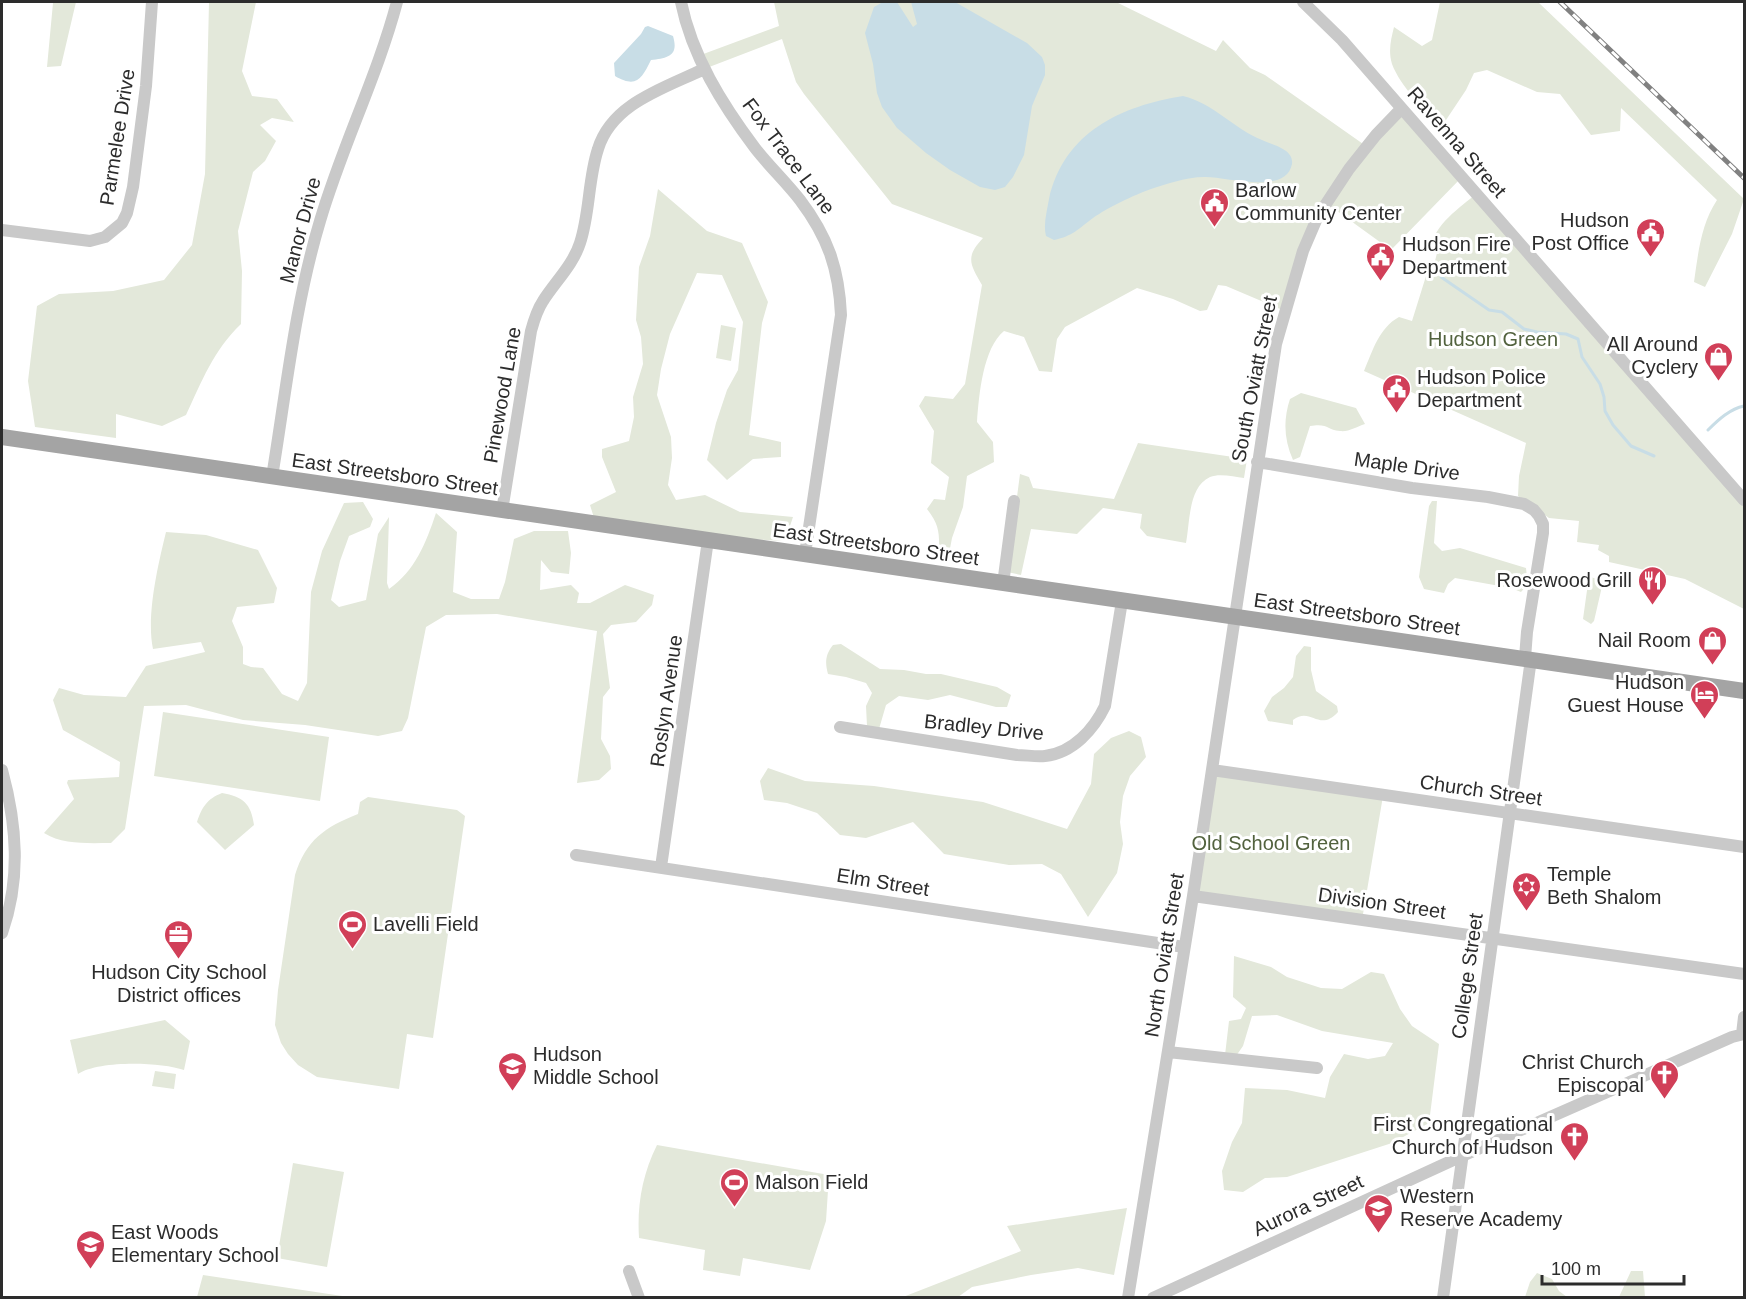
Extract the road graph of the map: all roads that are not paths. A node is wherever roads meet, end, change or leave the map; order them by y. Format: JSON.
{"nodes":[{"id":1,"x":152,"y":2,"type":"edge"},
{"id":2,"x":397,"y":2,"type":"edge"},
{"id":3,"x":681,"y":2,"type":"edge"},
{"id":4,"x":1303,"y":2,"type":"edge"},
{"id":5,"x":704,"y":69,"type":"junction"},
{"id":6,"x":1401,"y":109,"type":"junction"},
{"id":7,"x":2,"y":230,"type":"edge"},
{"id":8,"x":2,"y":437,"type":"edge"},
{"id":9,"x":1257,"y":462,"type":"junction"},
{"id":10,"x":272,"y":477,"type":"junction"},
{"id":11,"x":1744,"y":500,"type":"edge"},
{"id":12,"x":1014,"y":501,"type":"dead end"},
{"id":13,"x":502,"y":511,"type":"junction"},
{"id":14,"x":1543,"y":524,"type":"joint"},
{"id":15,"x":708,"y":540,"type":"junction"},
{"id":16,"x":805,"y":554,"type":"junction"},
{"id":17,"x":1003,"y":584,"type":"junction"},
{"id":18,"x":1122,"y":601,"type":"junction"},
{"id":19,"x":1235,"y":618,"type":"junction"},
{"id":20,"x":1528,"y":659,"type":"junction"},
{"id":21,"x":1744,"y":691,"type":"edge"},
{"id":22,"x":840,"y":728,"type":"dead end"},
{"id":23,"x":2,"y":770,"type":"edge"},
{"id":24,"x":1212,"y":770,"type":"junction"},
{"id":25,"x":1510,"y":814,"type":"junction"},
{"id":26,"x":1744,"y":848,"type":"edge"},
{"id":27,"x":576,"y":855,"type":"dead end"},
{"id":28,"x":661,"y":867,"type":"junction"},
{"id":29,"x":1193,"y":896,"type":"junction"},
{"id":30,"x":2,"y":933,"type":"edge"},
{"id":31,"x":1492,"y":938,"type":"junction"},
{"id":32,"x":1184,"y":948,"type":"junction"},
{"id":33,"x":1744,"y":974,"type":"edge"},
{"id":34,"x":1744,"y":1017,"type":"edge"},
{"id":35,"x":1743,"y":1034,"type":"edge"},
{"id":36,"x":1168,"y":1052,"type":"junction"},
{"id":37,"x":1317,"y":1068,"type":"dead end"},
{"id":38,"x":1462,"y":1156,"type":"junction"},
{"id":39,"x":629,"y":1271,"type":"dead end"},
{"id":40,"x":639,"y":1298,"type":"edge"},
{"id":41,"x":1128,"y":1298,"type":"edge"},
{"id":42,"x":1153,"y":1298,"type":"edge"},
{"id":43,"x":1443,"y":1298,"type":"edge"}],
"edges":[{"from":1,"to":7,"type":"street","name":"Parmelee Drive"},
{"from":2,"to":10,"type":"street","name":"Manor Drive"},
{"from":3,"to":5,"type":"street","name":"Fox Trace Lane"},
{"from":4,"to":6,"type":"street","name":"Ravenna Street"},
{"from":5,"to":13,"type":"street","name":"Pinewood Lane"},
{"from":5,"to":16,"type":"street","name":"Fox Trace Lane"},
{"from":6,"to":9,"type":"street","name":"South Oviatt Street"},
{"from":6,"to":11,"type":"street","name":"Ravenna Street"},
{"from":8,"to":10,"type":"main road","name":"East Streetsboro Street"},
{"from":9,"to":14,"type":"street","name":"Maple Drive"},
{"from":9,"to":19,"type":"street","name":"South Oviatt Street"},
{"from":10,"to":13,"type":"main road","name":"East Streetsboro Street"},
{"from":12,"to":17,"type":"street"},
{"from":13,"to":15,"type":"main road","name":"East Streetsboro Street"},
{"from":14,"to":20,"type":"street","name":"College Street"},
{"from":15,"to":16,"type":"main road","name":"East Streetsboro Street"},
{"from":15,"to":28,"type":"street","name":"Roslyn Avenue"},
{"from":16,"to":17,"type":"main road","name":"East Streetsboro Street"},
{"from":17,"to":18,"type":"main road","name":"East Streetsboro Street"},
{"from":18,"to":19,"type":"main road","name":"East Streetsboro Street"},
{"from":18,"to":22,"type":"street","name":"Bradley Drive"},
{"from":19,"to":20,"type":"main road","name":"East Streetsboro Street"},
{"from":19,"to":24,"type":"street","name":"North Oviatt Street"},
{"from":20,"to":21,"type":"main road","name":"East Streetsboro Street"},
{"from":20,"to":25,"type":"street","name":"College Street"},
{"from":23,"to":30,"type":"street"},
{"from":24,"to":25,"type":"street","name":"Church Street"},
{"from":24,"to":29,"type":"street","name":"North Oviatt Street"},
{"from":25,"to":26,"type":"street","name":"Church Street"},
{"from":25,"to":31,"type":"street","name":"College Street"},
{"from":27,"to":28,"type":"street","name":"Elm Street"},
{"from":28,"to":32,"type":"street","name":"Elm Street"},
{"from":29,"to":31,"type":"street","name":"Division Street"},
{"from":29,"to":32,"type":"street","name":"North Oviatt Street"},
{"from":31,"to":33,"type":"street","name":"Division Street"},
{"from":31,"to":38,"type":"street","name":"College Street"},
{"from":32,"to":36,"type":"street","name":"North Oviatt Street"},
{"from":34,"to":35,"type":"street"},
{"from":35,"to":38,"type":"street","name":"Aurora Street"},
{"from":36,"to":37,"type":"street"},
{"from":36,"to":41,"type":"street","name":"North Oviatt Street"},
{"from":38,"to":42,"type":"street","name":"Aurora Street"},
{"from":38,"to":43,"type":"street","name":"College Street"},
{"from":39,"to":40,"type":"street"}]}
